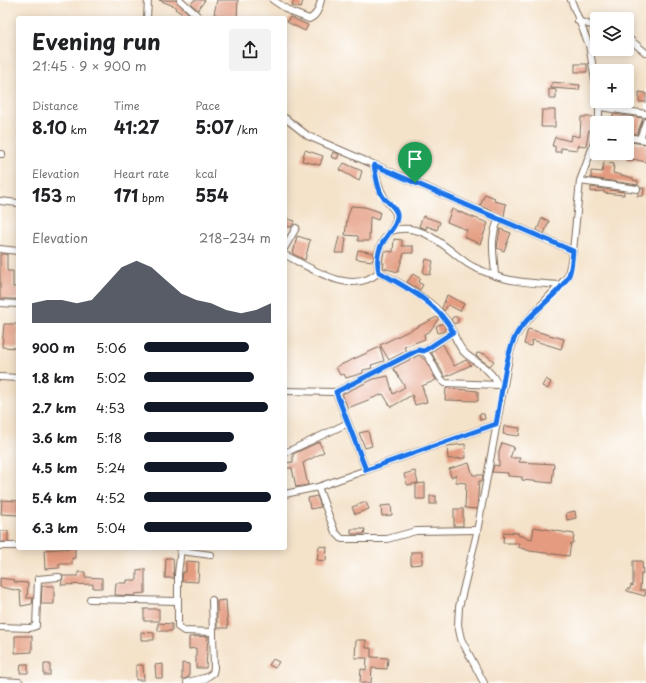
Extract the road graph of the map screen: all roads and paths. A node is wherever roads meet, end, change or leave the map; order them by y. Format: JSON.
{"nodes":[{"id":1,"x":148,"y":0,"type":"edge"},
{"id":2,"x":180,"y":0,"type":"edge"},
{"id":3,"x":273,"y":0,"type":"edge"},
{"id":4,"x":321,"y":0,"type":"edge"},
{"id":5,"x":571,"y":0,"type":"edge"},
{"id":6,"x":147,"y":16,"type":"edge"},
{"id":7,"x":198,"y":16,"type":"edge"},
{"id":8,"x":578,"y":21,"type":"junction"},
{"id":9,"x":590,"y":25,"type":"edge"},
{"id":10,"x":634,"y":43,"type":"edge"},
{"id":11,"x":646,"y":53,"type":"edge"},
{"id":12,"x":592,"y":64,"type":"edge"},
{"id":13,"x":618,"y":108,"type":"edge"},
{"id":14,"x":646,"y":114,"type":"edge"},
{"id":15,"x":287,"y":120,"type":"edge"},
{"id":16,"x":646,"y":122,"type":"edge"},
{"id":17,"x":643,"y":139,"type":"edge"},
{"id":18,"x":590,"y":154,"type":"edge"},
{"id":19,"x":374,"y":165,"type":"junction"},
{"id":20,"x":580,"y":181,"type":"junction"},
{"id":21,"x":637,"y":189,"type":"dead end"},
{"id":22,"x":0,"y":201,"type":"edge"},
{"id":23,"x":16,"y":203,"type":"edge"},
{"id":24,"x":499,"y":219,"type":"junction"},
{"id":25,"x":296,"y":228,"type":"dead end"},
{"id":26,"x":391,"y":231,"type":"junction"},
{"id":27,"x":287,"y":244,"type":"edge"},
{"id":28,"x":0,"y":249,"type":"edge"},
{"id":29,"x":16,"y":251,"type":"edge"},
{"id":30,"x":573,"y":251,"type":"junction"},
{"id":31,"x":287,"y":256,"type":"edge"},
{"id":32,"x":379,"y":272,"type":"junction"},
{"id":33,"x":496,"y":276,"type":"junction"},
{"id":34,"x":561,"y":285,"type":"junction"},
{"id":35,"x":0,"y":303,"type":"edge"},
{"id":36,"x":16,"y":304,"type":"edge"},
{"id":37,"x":453,"y":332,"type":"junction"},
{"id":38,"x":424,"y":351,"type":"junction"},
{"id":39,"x":0,"y":377,"type":"edge"},
{"id":40,"x":16,"y":378,"type":"edge"},
{"id":41,"x":501,"y":385,"type":"junction"},
{"id":42,"x":287,"y":391,"type":"edge"},
{"id":43,"x":336,"y":392,"type":"junction"},
{"id":44,"x":348,"y":422,"type":"junction"},
{"id":45,"x":496,"y":424,"type":"junction"},
{"id":46,"x":287,"y":452,"type":"edge"},
{"id":47,"x":366,"y":470,"type":"junction"},
{"id":48,"x":318,"y":487,"type":"junction"},
{"id":49,"x":287,"y":494,"type":"edge"},
{"id":50,"x":478,"y":530,"type":"junction"},
{"id":51,"x":0,"y":546,"type":"edge"},
{"id":52,"x":16,"y":546,"type":"edge"},
{"id":53,"x":181,"y":550,"type":"edge"},
{"id":54,"x":186,"y":550,"type":"edge"},
{"id":55,"x":211,"y":555,"type":"dead end"},
{"id":56,"x":59,"y":577,"type":"dead end"},
{"id":57,"x":90,"y":599,"type":"dead end"},
{"id":58,"x":212,"y":600,"type":"dead end"},
{"id":59,"x":177,"y":601,"type":"junction"},
{"id":60,"x":0,"y":627,"type":"edge"},
{"id":61,"x":213,"y":632,"type":"junction"},
{"id":62,"x":204,"y":679,"type":"joint"},
{"id":63,"x":0,"y":682,"type":"edge"},
{"id":64,"x":19,"y":683,"type":"edge"},
{"id":65,"x":188,"y":683,"type":"edge"},
{"id":66,"x":484,"y":683,"type":"edge"}],
"edges":[{"from":1,"to":6,"type":"street"},
{"from":2,"to":7,"type":"street"},
{"from":3,"to":4,"type":"street"},
{"from":5,"to":8,"type":"street"},
{"from":8,"to":9,"type":"street"},
{"from":8,"to":12,"type":"street"},
{"from":10,"to":11,"type":"street"},
{"from":13,"to":14,"type":"street"},
{"from":15,"to":19,"type":"street"},
{"from":16,"to":17,"type":"street"},
{"from":18,"to":20,"type":"street"},
{"from":19,"to":24,"type":"street"},
{"from":19,"to":26,"type":"street"},
{"from":20,"to":21,"type":"street"},
{"from":20,"to":30,"type":"street"},
{"from":22,"to":23,"type":"street"},
{"from":24,"to":30,"type":"street"},
{"from":24,"to":33,"type":"street"},
{"from":25,"to":27,"type":"street"},
{"from":26,"to":32,"type":"street"},
{"from":26,"to":33,"type":"street"},
{"from":28,"to":29,"type":"street"},
{"from":30,"to":34,"type":"street"},
{"from":31,"to":32,"type":"street"},
{"from":32,"to":37,"type":"street"},
{"from":33,"to":34,"type":"street"},
{"from":34,"to":41,"type":"street"},
{"from":35,"to":36,"type":"street"},
{"from":37,"to":38,"type":"street"},
{"from":37,"to":41,"type":"street"},
{"from":38,"to":41,"type":"street"},
{"from":38,"to":43,"type":"street"},
{"from":39,"to":40,"type":"street"},
{"from":41,"to":45,"type":"street"},
{"from":42,"to":43,"type":"street"},
{"from":43,"to":44,"type":"street"},
{"from":44,"to":46,"type":"street"},
{"from":44,"to":47,"type":"street"},
{"from":45,"to":47,"type":"street"},
{"from":45,"to":50,"type":"street"},
{"from":47,"to":48,"type":"street"},
{"from":48,"to":49,"type":"street"},
{"from":48,"to":50,"type":"street"},
{"from":50,"to":66,"type":"street"},
{"from":51,"to":52,"type":"street"},
{"from":53,"to":59,"type":"street"},
{"from":54,"to":55,"type":"street"},
{"from":56,"to":60,"type":"street"},
{"from":57,"to":59,"type":"street"},
{"from":58,"to":61,"type":"street"},
{"from":59,"to":61,"type":"street"},
{"from":61,"to":62,"type":"street"},
{"from":62,"to":65,"type":"street"},
{"from":63,"to":64,"type":"street"}]}
